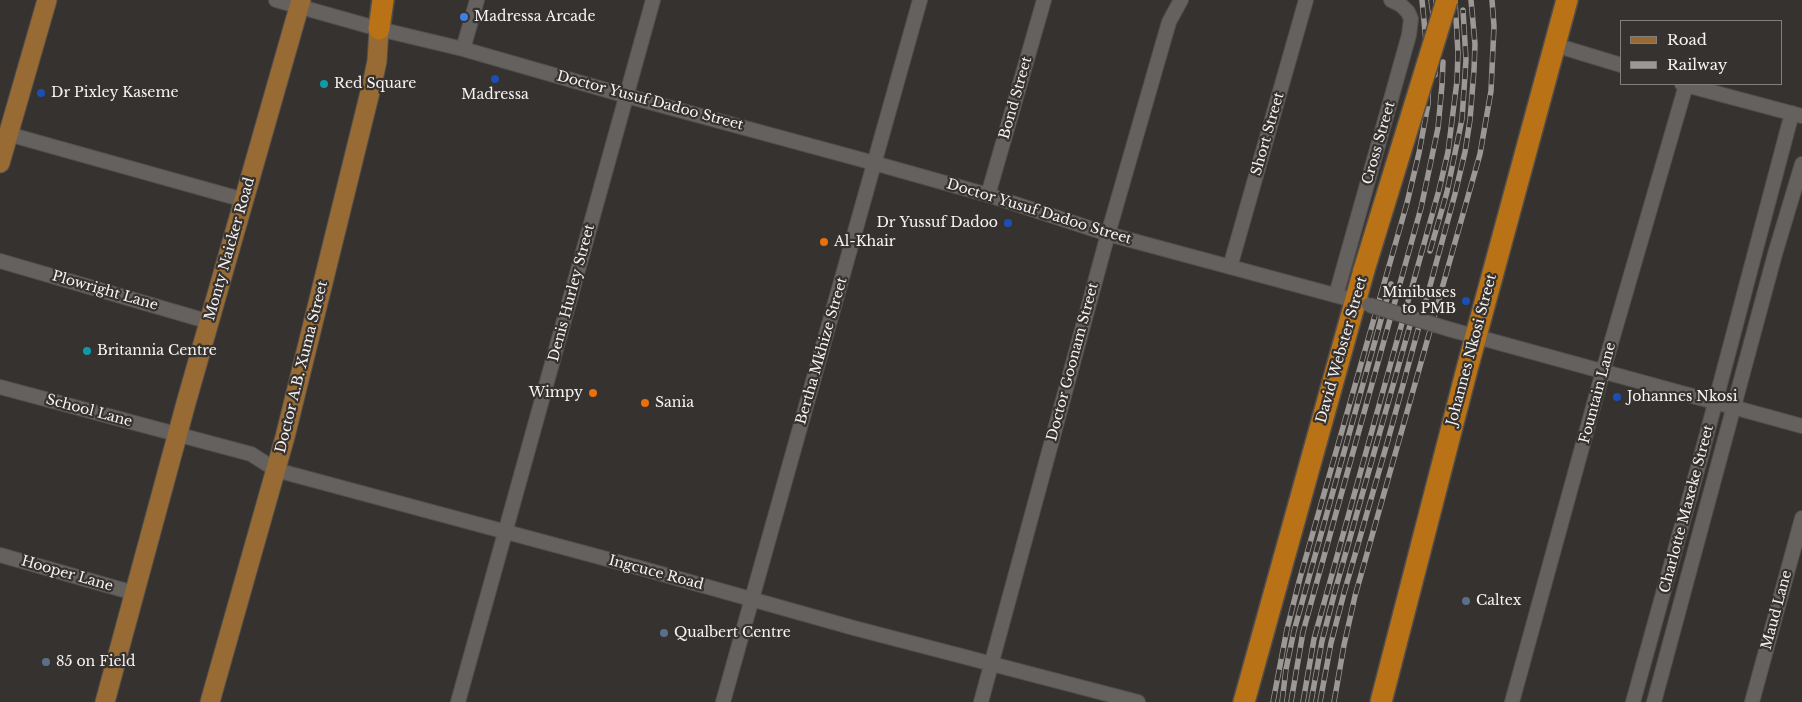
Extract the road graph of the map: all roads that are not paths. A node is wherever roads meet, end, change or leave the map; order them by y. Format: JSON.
{"nodes":[{"id":1,"x":47,"y":0,"type":"edge"},
{"id":2,"x":276,"y":0,"type":"edge"},
{"id":3,"x":383,"y":0,"type":"edge"},
{"id":4,"x":476,"y":0,"type":"edge"},
{"id":5,"x":653,"y":0,"type":"edge"},
{"id":6,"x":920,"y":0,"type":"edge"},
{"id":7,"x":1044,"y":0,"type":"edge"},
{"id":8,"x":1170,"y":0,"type":"edge"},
{"id":9,"x":1181,"y":0,"type":"edge"},
{"id":10,"x":1306,"y":0,"type":"edge"},
{"id":11,"x":1391,"y":0,"type":"edge"},
{"id":12,"x":1447,"y":0,"type":"edge"},
{"id":13,"x":1567,"y":0,"type":"edge"},
{"id":14,"x":300,"y":3,"type":"edge"},
{"id":15,"x":1169,"y":22,"type":"junction"},
{"id":16,"x":380,"y":28,"type":"junction"},
{"id":17,"x":1555,"y":45,"type":"junction"},
{"id":18,"x":463,"y":49,"type":"junction"},
{"id":19,"x":1620,"y":65,"type":"edge"},
{"id":20,"x":1684,"y":85,"type":"edge"},
{"id":21,"x":1688,"y":85,"type":"edge"},
{"id":22,"x":627,"y":96,"type":"junction"},
{"id":23,"x":1797,"y":115,"type":"edge"},
{"id":24,"x":8,"y":134,"type":"junction"},
{"id":25,"x":0,"y":163,"type":"edge"},
{"id":26,"x":874,"y":163,"type":"junction"},
{"id":27,"x":1802,"y":164,"type":"edge"},
{"id":28,"x":988,"y":195,"type":"junction"},
{"id":29,"x":244,"y":200,"type":"junction"},
{"id":30,"x":1108,"y":234,"type":"junction"},
{"id":31,"x":1754,"y":256,"type":"junction"},
{"id":32,"x":1774,"y":260,"type":"junction"},
{"id":33,"x":0,"y":261,"type":"edge"},
{"id":34,"x":1230,"y":267,"type":"junction"},
{"id":35,"x":1354,"y":300,"type":"junction"},
{"id":36,"x":210,"y":322,"type":"junction"},
{"id":37,"x":1476,"y":337,"type":"junction"},
{"id":38,"x":1603,"y":371,"type":"junction"},
{"id":39,"x":0,"y":387,"type":"edge"},
{"id":40,"x":1716,"y":403,"type":"junction"},
{"id":41,"x":1733,"y":407,"type":"junction"},
{"id":42,"x":1802,"y":426,"type":"edge"},
{"id":43,"x":178,"y":436,"type":"junction"},
{"id":44,"x":276,"y":470,"type":"junction"},
{"id":45,"x":1802,"y":518,"type":"edge"},
{"id":46,"x":506,"y":532,"type":"junction"},
{"id":47,"x":0,"y":555,"type":"edge"},
{"id":48,"x":1673,"y":559,"type":"junction"},
{"id":49,"x":1692,"y":563,"type":"junction"},
{"id":50,"x":134,"y":593,"type":"junction"},
{"id":51,"x":752,"y":599,"type":"junction"},
{"id":52,"x":991,"y":664,"type":"junction"},
{"id":53,"x":1640,"y":678,"type":"junction"},
{"id":54,"x":1659,"y":683,"type":"junction"},
{"id":55,"x":1242,"y":699,"type":"edge"},
{"id":56,"x":105,"y":702,"type":"edge"},
{"id":57,"x":210,"y":702,"type":"edge"},
{"id":58,"x":458,"y":702,"type":"edge"},
{"id":59,"x":723,"y":702,"type":"edge"},
{"id":60,"x":981,"y":702,"type":"edge"},
{"id":61,"x":1138,"y":702,"type":"edge"},
{"id":62,"x":1381,"y":702,"type":"edge"},
{"id":63,"x":1512,"y":702,"type":"edge"},
{"id":64,"x":1633,"y":702,"type":"edge"},
{"id":65,"x":1654,"y":702,"type":"edge"},
{"id":66,"x":1752,"y":702,"type":"edge"}],
"edges":[{"from":1,"to":24,"type":"main road"},
{"from":2,"to":14,"type":"street","name":"Doctor Yusuf Dadoo Street"},
{"from":3,"to":16,"type":"highway"},
{"from":4,"to":18,"type":"street"},
{"from":5,"to":22,"type":"street","name":"Denis Hurley Street"},
{"from":6,"to":26,"type":"street","name":"Bertha Mkhize Street"},
{"from":7,"to":28,"type":"street","name":"Bond Street"},
{"from":8,"to":15,"type":"street"},
{"from":9,"to":15,"type":"street"},
{"from":10,"to":34,"type":"street","name":"Short Street"},
{"from":11,"to":35,"type":"street","name":"Cross Street"},
{"from":12,"to":35,"type":"highway","name":"David Webster Street","bridge":true},
{"from":13,"to":17,"type":"highway","name":"Johannes Nkosi Street"},
{"from":14,"to":16,"type":"street","name":"Doctor Yusuf Dadoo Street"},
{"from":14,"to":29,"type":"main road","name":"Monty Naicker Road"},
{"from":15,"to":30,"type":"street","name":"Doctor Goonam Street"},
{"from":16,"to":18,"type":"street","name":"Doctor Yusuf Dadoo Street"},
{"from":16,"to":44,"type":"main road","name":"Doctor A.B. Xuma Street"},
{"from":17,"to":19,"type":"street"},
{"from":17,"to":37,"type":"highway","name":"Johannes Nkosi Street"},
{"from":18,"to":22,"type":"street","name":"Doctor Yusuf Dadoo Street"},
{"from":20,"to":38,"type":"street","name":"Fountain Lane"},
{"from":21,"to":23,"type":"street"},
{"from":22,"to":26,"type":"street","name":"Doctor Yusuf Dadoo Street"},
{"from":22,"to":46,"type":"street","name":"Denis Hurley Street"},
{"from":23,"to":31,"type":"street","name":"Charlotte Maxeke Street"},
{"from":24,"to":25,"type":"main road"},
{"from":24,"to":29,"type":"street"},
{"from":26,"to":28,"type":"street","name":"Doctor Yusuf Dadoo Street"},
{"from":26,"to":51,"type":"street","name":"Bertha Mkhize Street"},
{"from":27,"to":32,"type":"street","name":"Charlotte Maxeke Street"},
{"from":28,"to":30,"type":"street","name":"Doctor Yusuf Dadoo Street"},
{"from":29,"to":36,"type":"main road","name":"Monty Naicker Road"},
{"from":30,"to":34,"type":"street","name":"Doctor Yusuf Dadoo Street"},
{"from":30,"to":52,"type":"street","name":"Doctor Goonam Street"},
{"from":31,"to":32,"type":"street"},
{"from":31,"to":40,"type":"street","name":"Charlotte Maxeke Street"},
{"from":32,"to":41,"type":"street","name":"Charlotte Maxeke Street"},
{"from":33,"to":36,"type":"street","name":"Plowright Lane"},
{"from":34,"to":35,"type":"street","name":"Doctor Yusuf Dadoo Street"},
{"from":35,"to":37,"type":"street","name":"Doctor Yusuf Dadoo Street","bridge":true},
{"from":35,"to":55,"type":"highway","name":"David Webster Street"},
{"from":36,"to":43,"type":"main road","name":"Monty Naicker Road"},
{"from":37,"to":38,"type":"street","name":"Doctor Yusuf Dadoo Street"},
{"from":37,"to":62,"type":"highway","name":"Johannes Nkosi Street"},
{"from":38,"to":40,"type":"street","name":"Doctor Yusuf Dadoo Street"},
{"from":38,"to":63,"type":"street","name":"Fountain Lane"},
{"from":39,"to":43,"type":"street","name":"School Lane"},
{"from":40,"to":41,"type":"street","name":"Doctor Yusuf Dadoo Street"},
{"from":40,"to":48,"type":"street","name":"Charlotte Maxeke Street"},
{"from":41,"to":42,"type":"street","name":"Doctor Yusuf Dadoo Street"},
{"from":41,"to":49,"type":"street","name":"Charlotte Maxeke Street"},
{"from":43,"to":44,"type":"street","name":"Ingcuce Road"},
{"from":43,"to":50,"type":"main road","name":"Monty Naicker Road"},
{"from":44,"to":46,"type":"street","name":"Ingcuce Road"},
{"from":44,"to":57,"type":"main road","name":"Doctor A.B. Xuma Street"},
{"from":45,"to":66,"type":"street","name":"Maud Lane"},
{"from":46,"to":51,"type":"street","name":"Ingcuce Road"},
{"from":46,"to":58,"type":"street","name":"Denis Hurley Street"},
{"from":47,"to":50,"type":"street","name":"Hooper Lane"},
{"from":48,"to":49,"type":"street"},
{"from":48,"to":53,"type":"street","name":"Charlotte Maxeke Street"},
{"from":49,"to":54,"type":"street","name":"Charlotte Maxeke Street"},
{"from":50,"to":56,"type":"main road","name":"Monty Naicker Road"},
{"from":51,"to":52,"type":"street","name":"Ingcuce Road"},
{"from":51,"to":59,"type":"street","name":"Bertha Mkhize Street"},
{"from":52,"to":60,"type":"street","name":"Doctor Goonam Street"},
{"from":52,"to":61,"type":"street","name":"Ingcuce Road"},
{"from":53,"to":54,"type":"street"},
{"from":53,"to":64,"type":"street","name":"Charlotte Maxeke Street"},
{"from":54,"to":65,"type":"street","name":"Charlotte Maxeke Street"}]}
